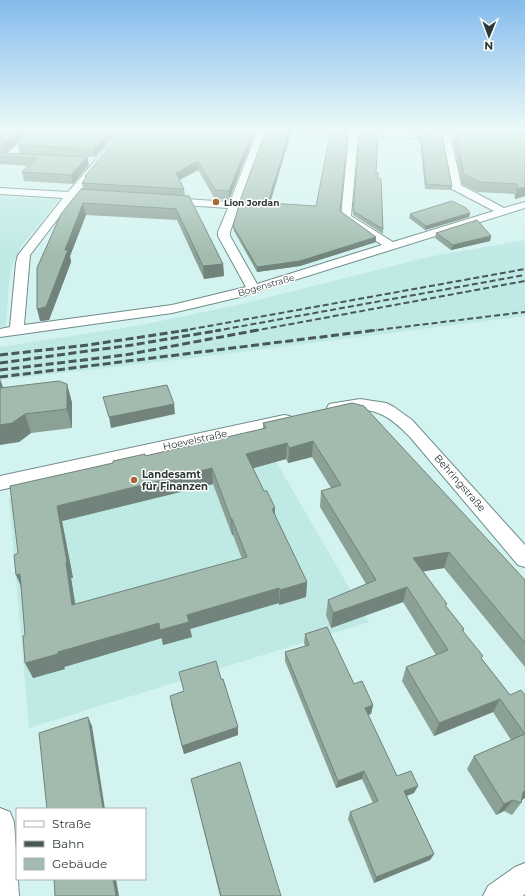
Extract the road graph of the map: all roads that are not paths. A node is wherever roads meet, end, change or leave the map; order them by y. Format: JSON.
{"nodes":[{"id":1,"x":91,"y":172,"type":"edge"},
{"id":2,"x":246,"y":172,"type":"edge"},
{"id":3,"x":350,"y":172,"type":"edge"},
{"id":4,"x":453,"y":172,"type":"edge"},
{"id":5,"x":0,"y":191,"type":"edge"},
{"id":6,"x":70,"y":196,"type":"junction"},
{"id":7,"x":86,"y":197,"type":"edge"},
{"id":8,"x":156,"y":201,"type":"edge"},
{"id":9,"x":234,"y":205,"type":"junction"},
{"id":10,"x":525,"y":205,"type":"edge"},
{"id":11,"x":501,"y":212,"type":"junction"},
{"id":12,"x":391,"y":246,"type":"junction"},
{"id":13,"x":254,"y":289,"type":"junction"},
{"id":14,"x":17,"y":331,"type":"junction"},
{"id":15,"x":0,"y":333,"type":"edge"},
{"id":16,"x":322,"y":411,"type":"edge"},
{"id":17,"x":299,"y":416,"type":"edge"},
{"id":18,"x":0,"y":483,"type":"edge"},
{"id":19,"x":525,"y":559,"type":"edge"},
{"id":20,"x":0,"y":822,"type":"edge"},
{"id":21,"x":525,"y":877,"type":"edge"},
{"id":22,"x":4,"y":896,"type":"edge"},
{"id":23,"x":498,"y":896,"type":"edge"}],
"edges":[{"from":1,"to":6,"type":"street"},
{"from":2,"to":9,"type":"street"},
{"from":3,"to":12,"type":"street"},
{"from":4,"to":11,"type":"street"},
{"from":5,"to":6,"type":"street"},
{"from":6,"to":7,"type":"street"},
{"from":6,"to":14,"type":"street"},
{"from":8,"to":9,"type":"street"},
{"from":9,"to":13,"type":"street"},
{"from":10,"to":11,"type":"street","name":"Bogenstraße"},
{"from":11,"to":12,"type":"street","name":"Bogenstraße"},
{"from":12,"to":13,"type":"street","name":"Bogenstraße"},
{"from":13,"to":14,"type":"street","name":"Bogenstraße"},
{"from":14,"to":15,"type":"street","name":"Bogenstraße"},
{"from":16,"to":19,"type":"street","name":"Behringstraße"},
{"from":17,"to":18,"type":"street","name":"Hoevelstraße"},
{"from":20,"to":22,"type":"street"},
{"from":21,"to":23,"type":"street"}]}
